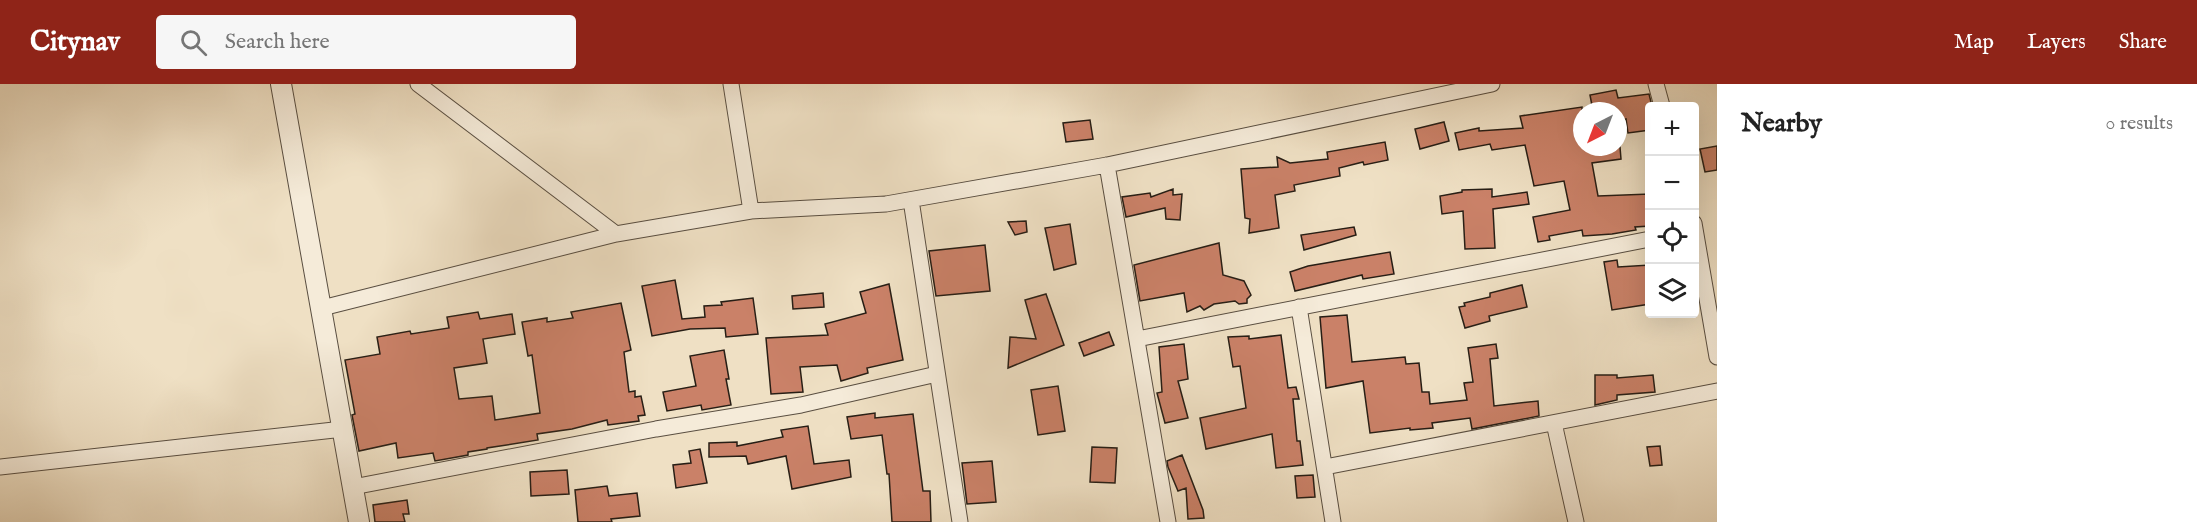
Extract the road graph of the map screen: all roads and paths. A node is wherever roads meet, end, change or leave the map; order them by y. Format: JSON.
{"nodes":[{"id":1,"x":281,"y":84,"type":"edge"},
{"id":2,"x":418,"y":84,"type":"edge"},
{"id":3,"x":731,"y":84,"type":"edge"},
{"id":4,"x":1492,"y":84,"type":"edge"},
{"id":5,"x":1656,"y":84,"type":"edge"},
{"id":6,"x":1661,"y":102,"type":"edge"},
{"id":7,"x":1107,"y":165,"type":"junction"},
{"id":8,"x":911,"y":200,"type":"junction"},
{"id":9,"x":751,"y":211,"type":"junction"},
{"id":10,"x":616,"y":234,"type":"junction"},
{"id":11,"x":1645,"y":240,"type":"edge"},
{"id":12,"x":1699,"y":251,"type":"edge"},
{"id":13,"x":1299,"y":307,"type":"junction"},
{"id":14,"x":322,"y":308,"type":"junction"},
{"id":15,"x":1137,"y":339,"type":"junction"},
{"id":16,"x":1717,"y":357,"type":"edge"},
{"id":17,"x":938,"y":374,"type":"junction"},
{"id":18,"x":1717,"y":391,"type":"edge"},
{"id":19,"x":1554,"y":423,"type":"junction"},
{"id":20,"x":343,"y":429,"type":"junction"},
{"id":21,"x":0,"y":467,"type":"edge"},
{"id":22,"x":1325,"y":467,"type":"junction"},
{"id":23,"x":353,"y":487,"type":"junction"},
{"id":24,"x":359,"y":522,"type":"edge"},
{"id":25,"x":960,"y":522,"type":"edge"},
{"id":26,"x":1168,"y":522,"type":"edge"},
{"id":27,"x":1334,"y":522,"type":"edge"},
{"id":28,"x":1576,"y":522,"type":"edge"}],
"edges":[{"from":1,"to":14,"type":"street"},
{"from":2,"to":10,"type":"street"},
{"from":3,"to":9,"type":"street"},
{"from":4,"to":7,"type":"street"},
{"from":5,"to":6,"type":"street"},
{"from":7,"to":8,"type":"street"},
{"from":7,"to":15,"type":"street"},
{"from":8,"to":9,"type":"street"},
{"from":8,"to":17,"type":"street"},
{"from":9,"to":10,"type":"street"},
{"from":10,"to":14,"type":"street"},
{"from":11,"to":13,"type":"street"},
{"from":12,"to":16,"type":"street"},
{"from":13,"to":15,"type":"street"},
{"from":13,"to":22,"type":"street"},
{"from":14,"to":20,"type":"street"},
{"from":15,"to":26,"type":"street"},
{"from":17,"to":23,"type":"street"},
{"from":17,"to":25,"type":"street"},
{"from":18,"to":19,"type":"street"},
{"from":19,"to":22,"type":"street"},
{"from":19,"to":28,"type":"street"},
{"from":20,"to":21,"type":"street"},
{"from":20,"to":23,"type":"street"},
{"from":22,"to":27,"type":"street"},
{"from":23,"to":24,"type":"street"}]}
